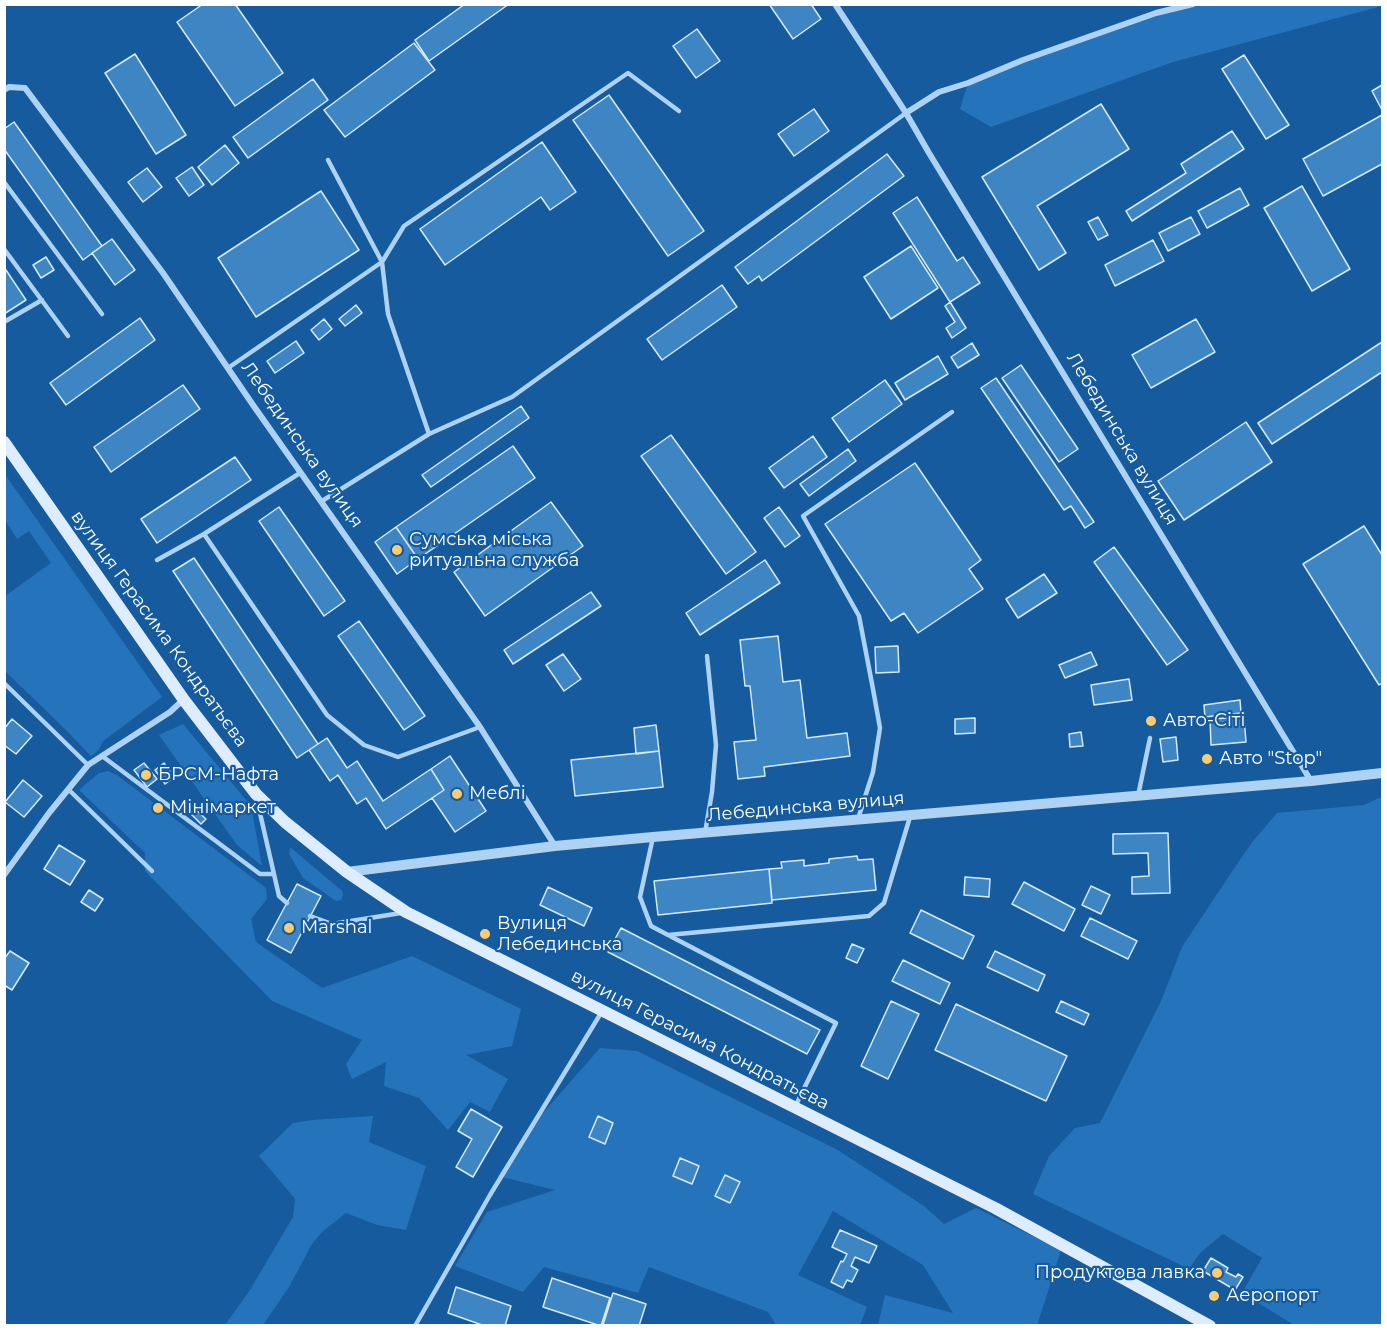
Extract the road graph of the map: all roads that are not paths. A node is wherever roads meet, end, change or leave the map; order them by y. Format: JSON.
{"nodes":[{"id":1,"x":835,"y":4,"type":"edge"},
{"id":2,"x":1193,"y":4,"type":"edge"},
{"id":3,"x":4,"y":90,"type":"edge"},
{"id":4,"x":679,"y":111,"type":"dead end"},
{"id":5,"x":906,"y":113,"type":"junction"},
{"id":6,"x":328,"y":160,"type":"dead end"},
{"id":7,"x":4,"y":182,"type":"edge"},
{"id":8,"x":4,"y":249,"type":"edge"},
{"id":9,"x":382,"y":262,"type":"junction"},
{"id":10,"x":42,"y":300,"type":"junction"},
{"id":11,"x":102,"y":314,"type":"dead end"},
{"id":12,"x":4,"y":322,"type":"edge"},
{"id":13,"x":68,"y":336,"type":"dead end"},
{"id":14,"x":228,"y":368,"type":"junction"},
{"id":15,"x":952,"y":412,"type":"dead end"},
{"id":16,"x":429,"y":434,"type":"junction"},
{"id":17,"x":4,"y":442,"type":"edge"},
{"id":18,"x":300,"y":473,"type":"junction"},
{"id":19,"x":322,"y":501,"type":"junction"},
{"id":20,"x":204,"y":534,"type":"junction"},
{"id":21,"x":157,"y":560,"type":"dead end"},
{"id":22,"x":707,"y":656,"type":"dead end"},
{"id":23,"x":4,"y":682,"type":"edge"},
{"id":24,"x":184,"y":700,"type":"junction"},
{"id":25,"x":480,"y":727,"type":"junction"},
{"id":26,"x":1150,"y":738,"type":"dead end"},
{"id":27,"x":102,"y":756,"type":"junction"},
{"id":28,"x":88,"y":765,"type":"junction"},
{"id":29,"x":1383,"y":773,"type":"edge"},
{"id":30,"x":1311,"y":781,"type":"junction"},
{"id":31,"x":68,"y":789,"type":"junction"},
{"id":32,"x":256,"y":794,"type":"junction"},
{"id":33,"x":1138,"y":796,"type":"junction"},
{"id":34,"x":911,"y":815,"type":"junction"},
{"id":35,"x":858,"y":819,"type":"junction"},
{"id":36,"x":705,"y":832,"type":"junction"},
{"id":37,"x":653,"y":837,"type":"junction"},
{"id":38,"x":555,"y":846,"type":"junction"},
{"id":39,"x":152,"y":871,"type":"dead end"},
{"id":40,"x":347,"y":872,"type":"junction"},
{"id":41,"x":4,"y":874,"type":"edge"},
{"id":42,"x":273,"y":874,"type":"junction"},
{"id":43,"x":287,"y":903,"type":"dead end"},
{"id":44,"x":406,"y":912,"type":"junction"},
{"id":45,"x":310,"y":916,"type":"dead end"},
{"id":46,"x":668,"y":935,"type":"junction"},
{"id":47,"x":603,"y":1011,"type":"junction"},
{"id":48,"x":795,"y":1107,"type":"junction"},
{"id":49,"x":415,"y":1326,"type":"edge"},
{"id":50,"x":1210,"y":1326,"type":"edge"}],
"edges":[{"from":1,"to":5,"type":"street","name":"Лебединська вулиця"},
{"from":2,"to":5,"type":"street"},
{"from":3,"to":14,"type":"street","name":"Лебединська вулиця"},
{"from":4,"to":9,"type":"lane"},
{"from":5,"to":16,"type":"lane"},
{"from":5,"to":30,"type":"street","name":"Лебединська вулиця"},
{"from":6,"to":9,"type":"lane"},
{"from":7,"to":11,"type":"lane"},
{"from":8,"to":10,"type":"lane"},
{"from":9,"to":14,"type":"lane"},
{"from":9,"to":16,"type":"lane"},
{"from":10,"to":12,"type":"lane"},
{"from":10,"to":13,"type":"lane"},
{"from":14,"to":18,"type":"street","name":"Лебединська вулиця"},
{"from":15,"to":35,"type":"lane"},
{"from":16,"to":19,"type":"lane"},
{"from":17,"to":24,"type":"main road","name":"вулиця Герасима Кондратьєва"},
{"from":18,"to":19,"type":"street","name":"Лебединська вулиця"},
{"from":18,"to":20,"type":"lane"},
{"from":19,"to":25,"type":"street","name":"Лебединська вулиця"},
{"from":20,"to":21,"type":"lane"},
{"from":20,"to":25,"type":"lane"},
{"from":22,"to":36,"type":"lane"},
{"from":23,"to":28,"type":"lane"},
{"from":24,"to":27,"type":"street"},
{"from":24,"to":32,"type":"main road","name":"вулиця Герасима Кондратьєва"},
{"from":25,"to":38,"type":"street","name":"Лебединська вулиця"},
{"from":26,"to":33,"type":"lane"},
{"from":27,"to":28,"type":"street"},
{"from":27,"to":42,"type":"lane"},
{"from":28,"to":31,"type":"street"},
{"from":29,"to":30,"type":"street","name":"Лебединська вулиця"},
{"from":30,"to":33,"type":"street","name":"Лебединська вулиця"},
{"from":31,"to":39,"type":"lane"},
{"from":31,"to":41,"type":"street"},
{"from":32,"to":40,"type":"main road","name":"вулиця Герасима Кондратьєва"},
{"from":32,"to":42,"type":"lane"},
{"from":33,"to":34,"type":"street","name":"Лебединська вулиця"},
{"from":34,"to":35,"type":"street","name":"Лебединська вулиця"},
{"from":34,"to":46,"type":"lane"},
{"from":35,"to":36,"type":"street","name":"Лебединська вулиця"},
{"from":36,"to":37,"type":"street","name":"Лебединська вулиця"},
{"from":37,"to":38,"type":"street","name":"Лебединська вулиця"},
{"from":37,"to":46,"type":"lane"},
{"from":38,"to":40,"type":"street","name":"Лебединська вулиця"},
{"from":40,"to":44,"type":"main road","name":"вулиця Герасима Кондратьєва"},
{"from":42,"to":43,"type":"lane"},
{"from":44,"to":45,"type":"lane"},
{"from":44,"to":47,"type":"main road","name":"вулиця Герасима Кондратьєва"},
{"from":46,"to":48,"type":"lane"},
{"from":47,"to":48,"type":"main road","name":"вулиця Герасима Кондратьєва"},
{"from":47,"to":49,"type":"lane"},
{"from":48,"to":50,"type":"main road","name":"вулиця Герасима Кондратьєва"}]}
